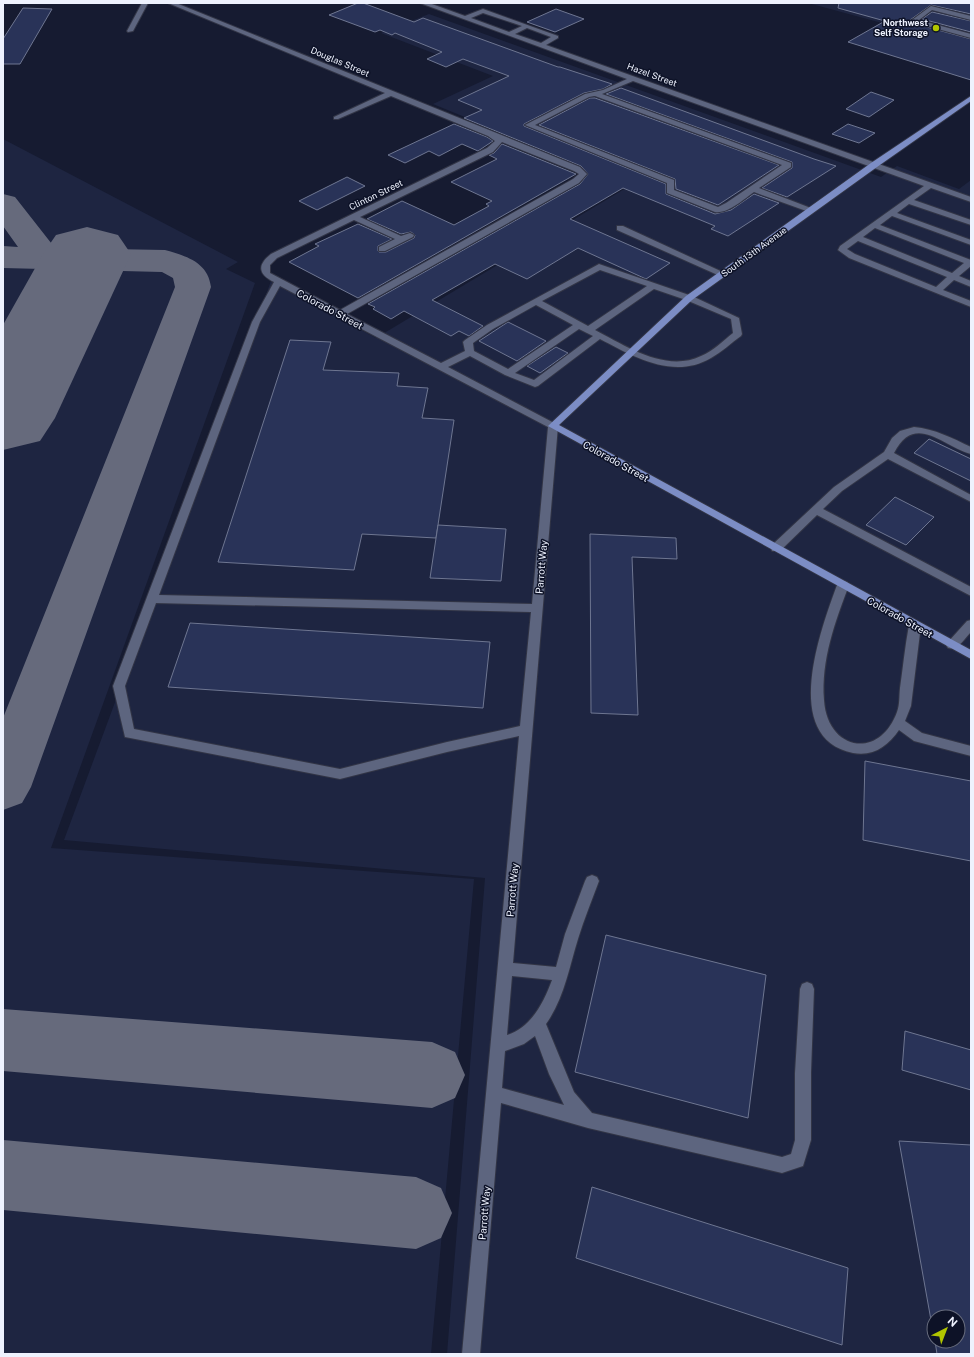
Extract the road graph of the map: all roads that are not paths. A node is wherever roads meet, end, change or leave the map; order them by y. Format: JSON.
{"nodes":[{"id":1,"x":145,"y":3,"type":"edge"},
{"id":2,"x":171,"y":3,"type":"edge"},
{"id":3,"x":423,"y":3,"type":"edge"},
{"id":4,"x":465,"y":18,"type":"junction"},
{"id":5,"x":971,"y":18,"type":"edge"},
{"id":6,"x":527,"y":26,"type":"junction"},
{"id":7,"x":130,"y":32,"type":"dead end"},
{"id":8,"x":510,"y":34,"type":"junction"},
{"id":9,"x":971,"y":36,"type":"edge"},
{"id":10,"x":542,"y":45,"type":"junction"},
{"id":11,"x":633,"y":78,"type":"junction"},
{"id":12,"x":391,"y":93,"type":"junction"},
{"id":13,"x":597,"y":94,"type":"junction"},
{"id":14,"x":971,"y":98,"type":"edge"},
{"id":15,"x":336,"y":118,"type":"dead end"},
{"id":16,"x":498,"y":139,"type":"junction"},
{"id":17,"x":874,"y":165,"type":"junction"},
{"id":18,"x":930,"y":185,"type":"junction"},
{"id":19,"x":753,"y":189,"type":"junction"},
{"id":20,"x":971,"y":200,"type":"edge"},
{"id":21,"x":908,"y":201,"type":"junction"},
{"id":22,"x":812,"y":210,"type":"junction"},
{"id":23,"x":891,"y":213,"type":"junction"},
{"id":24,"x":354,"y":217,"type":"junction"},
{"id":25,"x":971,"y":224,"type":"edge"},
{"id":26,"x":874,"y":225,"type":"junction"},
{"id":27,"x":620,"y":228,"type":"dead end"},
{"id":28,"x":410,"y":234,"type":"dead end"},
{"id":29,"x":856,"y":238,"type":"junction"},
{"id":30,"x":401,"y":239,"type":"junction"},
{"id":31,"x":971,"y":243,"type":"edge"},
{"id":32,"x":382,"y":249,"type":"dead end"},
{"id":33,"x":971,"y":262,"type":"edge"},
{"id":34,"x":264,"y":267,"type":"joint"},
{"id":35,"x":723,"y":274,"type":"junction"},
{"id":36,"x":953,"y":277,"type":"junction"},
{"id":37,"x":278,"y":282,"type":"junction"},
{"id":38,"x":971,"y":284,"type":"edge"},
{"id":39,"x":654,"y":286,"type":"junction"},
{"id":40,"x":937,"y":290,"type":"junction"},
{"id":41,"x":689,"y":298,"type":"junction"},
{"id":42,"x":536,"y":301,"type":"junction"},
{"id":43,"x":971,"y":304,"type":"edge"},
{"id":44,"x":340,"y":314,"type":"junction"},
{"id":45,"x":579,"y":325,"type":"junction"},
{"id":46,"x":589,"y":330,"type":"junction"},
{"id":47,"x":600,"y":335,"type":"junction"},
{"id":48,"x":633,"y":351,"type":"junction"},
{"id":49,"x":470,"y":352,"type":"junction"},
{"id":50,"x":441,"y":367,"type":"junction"},
{"id":51,"x":508,"y":373,"type":"junction"},
{"id":52,"x":553,"y":426,"type":"junction"},
{"id":53,"x":971,"y":451,"type":"edge"},
{"id":54,"x":888,"y":454,"type":"junction"},
{"id":55,"x":971,"y":499,"type":"edge"},
{"id":56,"x":816,"y":510,"type":"junction"},
{"id":57,"x":776,"y":548,"type":"junction"},
{"id":58,"x":843,"y":585,"type":"junction"},
{"id":59,"x":971,"y":592,"type":"edge"},
{"id":60,"x":152,"y":599,"type":"junction"},
{"id":61,"x":537,"y":608,"type":"junction"},
{"id":62,"x":971,"y":624,"type":"edge"},
{"id":63,"x":915,"y":625,"type":"junction"},
{"id":64,"x":952,"y":645,"type":"junction"},
{"id":65,"x":971,"y":655,"type":"edge"},
{"id":66,"x":898,"y":723,"type":"junction"},
{"id":67,"x":526,"y":730,"type":"junction"},
{"id":68,"x":971,"y":751,"type":"edge"},
{"id":69,"x":592,"y":881,"type":"dead end"},
{"id":70,"x":505,"y":969,"type":"junction"},
{"id":71,"x":561,"y":974,"type":"junction"},
{"id":72,"x":806,"y":990,"type":"dead end"},
{"id":73,"x":538,"y":1024,"type":"junction"},
{"id":74,"x":499,"y":1045,"type":"junction"},
{"id":75,"x":494,"y":1092,"type":"junction"},
{"id":76,"x":588,"y":1120,"type":"junction"},
{"id":77,"x":471,"y":1354,"type":"edge"}],
"edges":[{"from":1,"to":7,"type":"street"},
{"from":2,"to":12,"type":"street","name":"Douglas Street"},
{"from":3,"to":4,"type":"street","name":"Hazel Street"},
{"from":4,"to":6,"type":"street"},
{"from":4,"to":8,"type":"street","name":"Hazel Street"},
{"from":5,"to":9,"type":"street"},
{"from":6,"to":8,"type":"street"},
{"from":6,"to":10,"type":"street"},
{"from":8,"to":10,"type":"street","name":"Hazel Street"},
{"from":10,"to":11,"type":"street","name":"Hazel Street"},
{"from":11,"to":13,"type":"street"},
{"from":11,"to":17,"type":"street","name":"Hazel Street"},
{"from":12,"to":15,"type":"street"},
{"from":12,"to":16,"type":"street","name":"Douglas Street"},
{"from":13,"to":19,"type":"street"},
{"from":13,"to":19,"type":"street"},
{"from":14,"to":17,"type":"main road","name":"South 13th Avenue"},
{"from":16,"to":24,"type":"street","name":"Clinton Street"},
{"from":16,"to":44,"type":"street","name":"Douglas Street"},
{"from":17,"to":18,"type":"street","name":"Hazel Street"},
{"from":17,"to":22,"type":"main road","name":"South 13th Avenue"},
{"from":18,"to":20,"type":"street","name":"Hazel Street"},
{"from":18,"to":21,"type":"street"},
{"from":19,"to":22,"type":"street"},
{"from":21,"to":23,"type":"street"},
{"from":21,"to":25,"type":"street"},
{"from":22,"to":35,"type":"main road","name":"South 13th Avenue"},
{"from":23,"to":26,"type":"street"},
{"from":23,"to":31,"type":"street"},
{"from":24,"to":30,"type":"street"},
{"from":24,"to":34,"type":"street","name":"Clinton Street"},
{"from":26,"to":29,"type":"street"},
{"from":26,"to":33,"type":"street"},
{"from":27,"to":35,"type":"street"},
{"from":28,"to":30,"type":"street"},
{"from":29,"to":36,"type":"street"},
{"from":29,"to":40,"type":"street"},
{"from":30,"to":32,"type":"street"},
{"from":33,"to":36,"type":"street"},
{"from":34,"to":37,"type":"street","name":"Colorado Street"},
{"from":35,"to":41,"type":"main road","name":"South 13th Avenue"},
{"from":36,"to":38,"type":"street"},
{"from":36,"to":40,"type":"street"},
{"from":37,"to":44,"type":"street","name":"Colorado Street"},
{"from":37,"to":60,"type":"street"},
{"from":39,"to":41,"type":"street"},
{"from":39,"to":42,"type":"street"},
{"from":39,"to":46,"type":"street"},
{"from":40,"to":43,"type":"street"},
{"from":41,"to":48,"type":"main road","name":"South 13th Avenue"},
{"from":41,"to":48,"type":"street"},
{"from":42,"to":45,"type":"street"},
{"from":42,"to":49,"type":"street"},
{"from":44,"to":50,"type":"street","name":"Colorado Street"},
{"from":45,"to":46,"type":"street"},
{"from":45,"to":51,"type":"street"},
{"from":46,"to":47,"type":"street"},
{"from":47,"to":48,"type":"street"},
{"from":47,"to":51,"type":"street"},
{"from":48,"to":52,"type":"main road","name":"South 13th Avenue"},
{"from":49,"to":50,"type":"street"},
{"from":49,"to":51,"type":"street"},
{"from":50,"to":52,"type":"street","name":"Colorado Street"},
{"from":52,"to":57,"type":"main road","name":"Colorado Street"},
{"from":52,"to":61,"type":"street","name":"Parrott Way"},
{"from":53,"to":54,"type":"street"},
{"from":54,"to":55,"type":"street"},
{"from":54,"to":56,"type":"street"},
{"from":56,"to":57,"type":"street"},
{"from":56,"to":59,"type":"street"},
{"from":57,"to":58,"type":"main road","name":"Colorado Street"},
{"from":58,"to":63,"type":"main road","name":"Colorado Street"},
{"from":58,"to":66,"type":"street"},
{"from":60,"to":61,"type":"street"},
{"from":60,"to":67,"type":"street"},
{"from":61,"to":67,"type":"street","name":"Parrott Way"},
{"from":62,"to":64,"type":"street"},
{"from":63,"to":64,"type":"main road","name":"Colorado Street"},
{"from":63,"to":66,"type":"street"},
{"from":64,"to":65,"type":"main road","name":"Colorado Street"},
{"from":66,"to":68,"type":"street"},
{"from":67,"to":70,"type":"street","name":"Parrott Way"},
{"from":69,"to":71,"type":"street"},
{"from":70,"to":71,"type":"street"},
{"from":70,"to":74,"type":"street","name":"Parrott Way"},
{"from":71,"to":73,"type":"street"},
{"from":72,"to":76,"type":"street"},
{"from":73,"to":74,"type":"street"},
{"from":73,"to":76,"type":"street"},
{"from":74,"to":75,"type":"street","name":"Parrott Way"},
{"from":75,"to":76,"type":"street"},
{"from":75,"to":77,"type":"street","name":"Parrott Way"}]}
